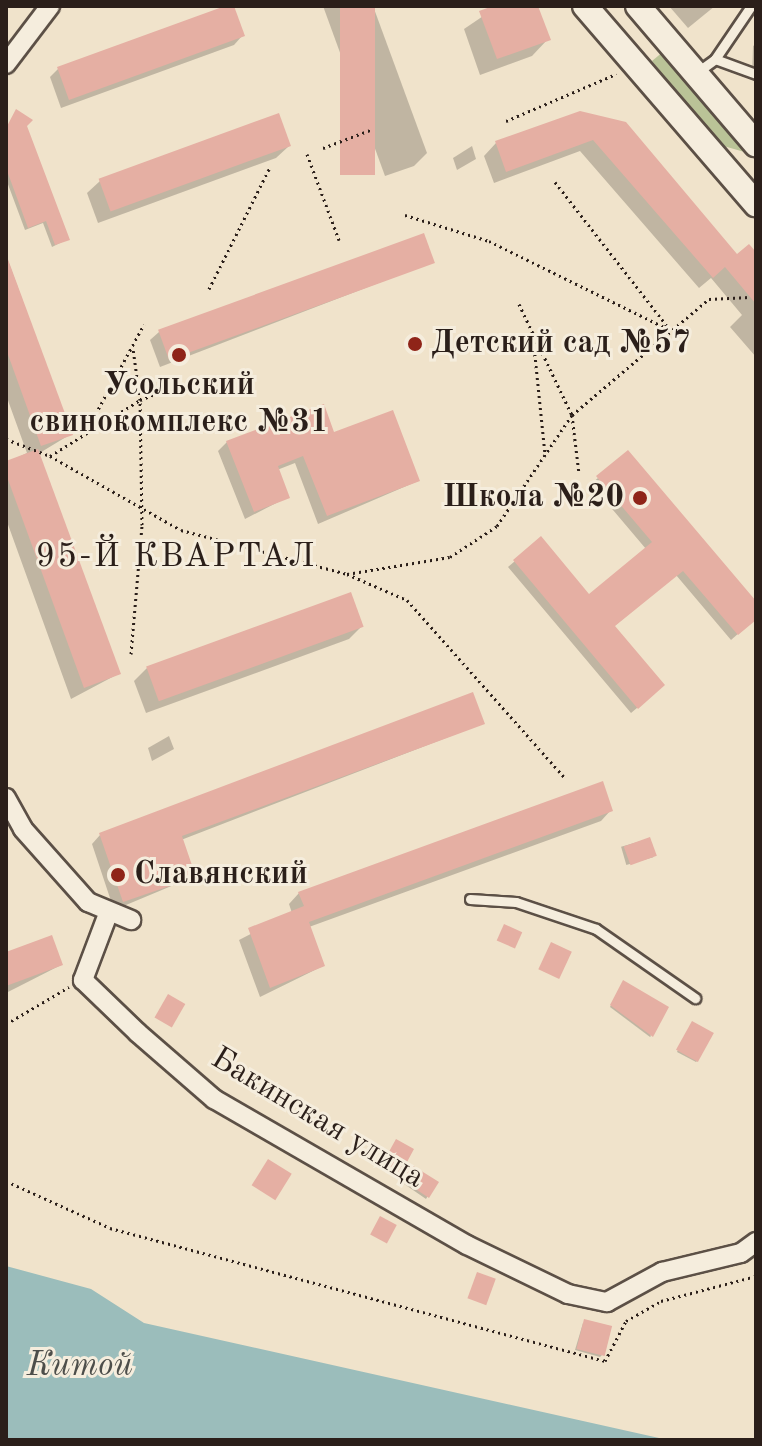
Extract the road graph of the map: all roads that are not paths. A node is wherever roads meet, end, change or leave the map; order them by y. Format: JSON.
{"nodes":[{"id":1,"x":50,"y":6,"type":"edge"},
{"id":2,"x":585,"y":6,"type":"edge"},
{"id":3,"x":751,"y":6,"type":"edge"},
{"id":4,"x":640,"y":9,"type":"edge"},
{"id":5,"x":618,"y":44,"type":"junction"},
{"id":6,"x":6,"y":64,"type":"edge"},
{"id":7,"x":706,"y":66,"type":"junction"},
{"id":8,"x":756,"y":74,"type":"edge"},
{"id":9,"x":756,"y":144,"type":"edge"},
{"id":10,"x":756,"y":204,"type":"edge"},
{"id":11,"x":6,"y":798,"type":"edge"},
{"id":12,"x":470,"y":899,"type":"dead end"},
{"id":13,"x":108,"y":914,"type":"junction"},
{"id":14,"x":131,"y":920,"type":"dead end"},
{"id":15,"x":695,"y":998,"type":"dead end"},
{"id":16,"x":756,"y":1242,"type":"edge"}],
"edges":[{"from":1,"to":6,"type":"street"},
{"from":2,"to":5,"type":"main road"},
{"from":3,"to":7,"type":"lane"},
{"from":4,"to":5,"type":"main road"},
{"from":4,"to":7,"type":"main road"},
{"from":5,"to":10,"type":"main road"},
{"from":7,"to":8,"type":"lane"},
{"from":7,"to":9,"type":"main road"},
{"from":11,"to":13,"type":"street"},
{"from":12,"to":15,"type":"lane"},
{"from":13,"to":14,"type":"street"},
{"from":13,"to":16,"type":"street","name":"Бакинская улица"}]}
